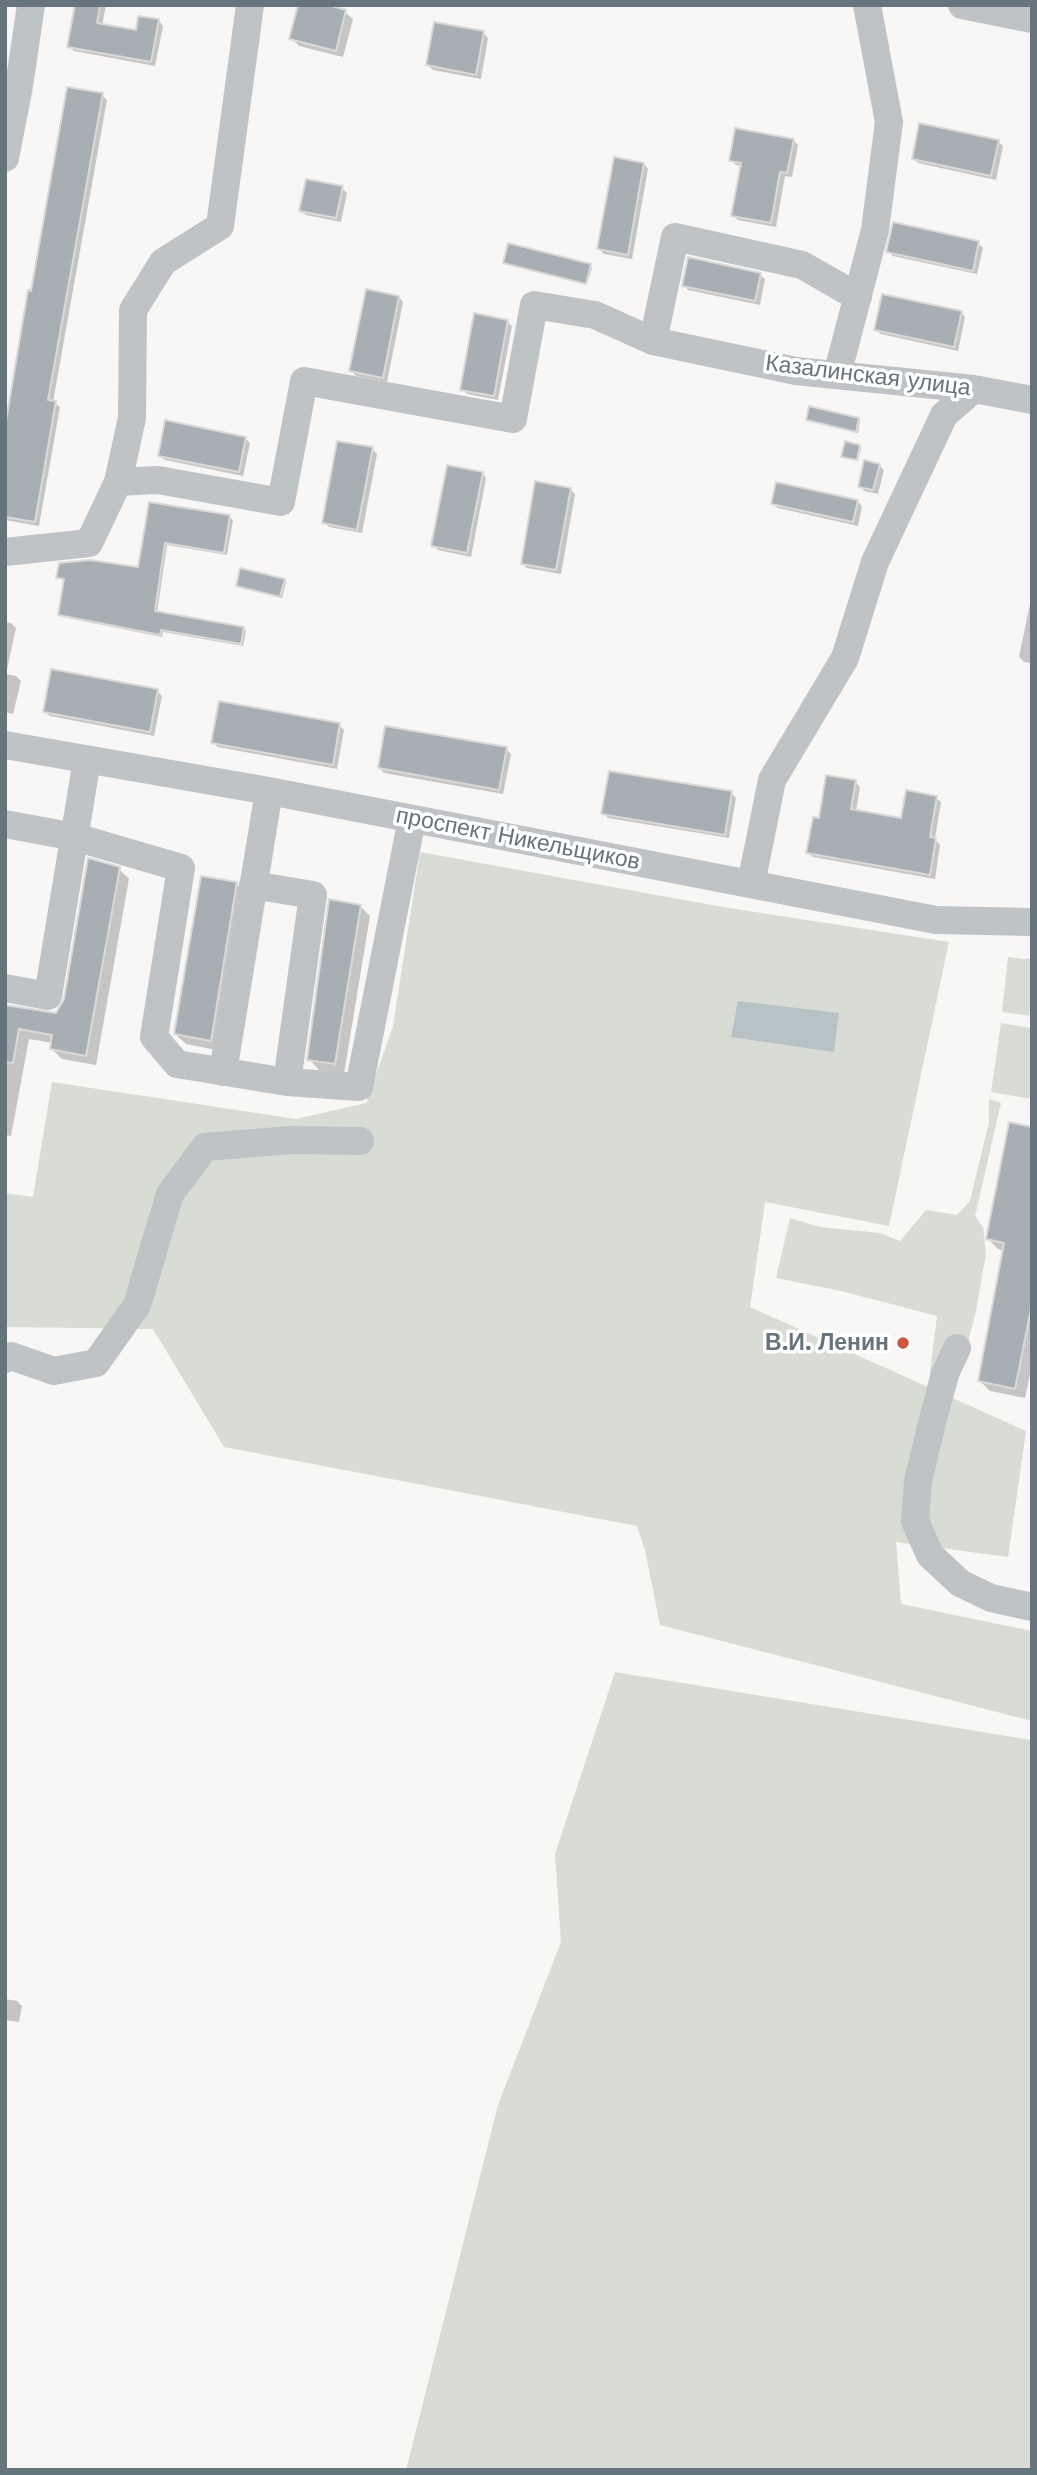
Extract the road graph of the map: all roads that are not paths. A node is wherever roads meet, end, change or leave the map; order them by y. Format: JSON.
{"nodes":[{"id":1,"x":31,"y":5,"type":"edge"},
{"id":2,"x":250,"y":5,"type":"edge"},
{"id":3,"x":867,"y":5,"type":"edge"},
{"id":4,"x":962,"y":5,"type":"edge"},
{"id":5,"x":1032,"y":19,"type":"edge"},
{"id":6,"x":12,"y":85,"type":"edge"},
{"id":7,"x":5,"y":158,"type":"edge"},
{"id":8,"x":858,"y":296,"type":"junction"},
{"id":9,"x":653,"y":341,"type":"junction"},
{"id":10,"x":837,"y":375,"type":"junction"},
{"id":11,"x":974,"y":389,"type":"junction"},
{"id":12,"x":1032,"y":400,"type":"edge"},
{"id":13,"x":118,"y":482,"type":"junction"},
{"id":14,"x":5,"y":552,"type":"edge"},
{"id":15,"x":5,"y":745,"type":"edge"},
{"id":16,"x":88,"y":760,"type":"junction"},
{"id":17,"x":270,"y":791,"type":"junction"},
{"id":18,"x":412,"y":819,"type":"junction"},
{"id":19,"x":5,"y":824,"type":"edge"},
{"id":20,"x":75,"y":837,"type":"junction"},
{"id":21,"x":751,"y":884,"type":"junction"},
{"id":22,"x":253,"y":885,"type":"junction"},
{"id":23,"x":1032,"y":922,"type":"edge"},
{"id":24,"x":5,"y":988,"type":"edge"},
{"id":25,"x":223,"y":1072,"type":"junction"},
{"id":26,"x":287,"y":1082,"type":"junction"},
{"id":27,"x":360,"y":1141,"type":"dead end"},
{"id":28,"x":957,"y":1348,"type":"dead end"},
{"id":29,"x":5,"y":1359,"type":"edge"},
{"id":30,"x":1032,"y":1606,"type":"edge"}],
"edges":[{"from":1,"to":6,"type":"street"},
{"from":2,"to":13,"type":"street"},
{"from":3,"to":8,"type":"street"},
{"from":4,"to":5,"type":"street"},
{"from":6,"to":7,"type":"street"},
{"from":8,"to":9,"type":"street"},
{"from":8,"to":10,"type":"street"},
{"from":9,"to":10,"type":"street","name":"Казалинская улица"},
{"from":9,"to":13,"type":"street","name":"Казалинская улица"},
{"from":10,"to":11,"type":"street","name":"Казалинская улица"},
{"from":11,"to":12,"type":"street","name":"Казалинская улица"},
{"from":11,"to":21,"type":"street"},
{"from":13,"to":14,"type":"street"},
{"from":15,"to":16,"type":"street","name":"проспект Никельщиков"},
{"from":16,"to":17,"type":"street","name":"проспект Никельщиков"},
{"from":16,"to":20,"type":"street"},
{"from":17,"to":18,"type":"street","name":"проспект Никельщиков"},
{"from":17,"to":22,"type":"street"},
{"from":18,"to":21,"type":"street","name":"проспект Никельщиков"},
{"from":18,"to":26,"type":"street"},
{"from":19,"to":20,"type":"street"},
{"from":20,"to":24,"type":"street"},
{"from":20,"to":25,"type":"street"},
{"from":21,"to":23,"type":"street","name":"проспект Никельщиков"},
{"from":22,"to":25,"type":"street"},
{"from":22,"to":26,"type":"street"},
{"from":25,"to":26,"type":"street"},
{"from":27,"to":29,"type":"street"},
{"from":28,"to":30,"type":"street"}]}
